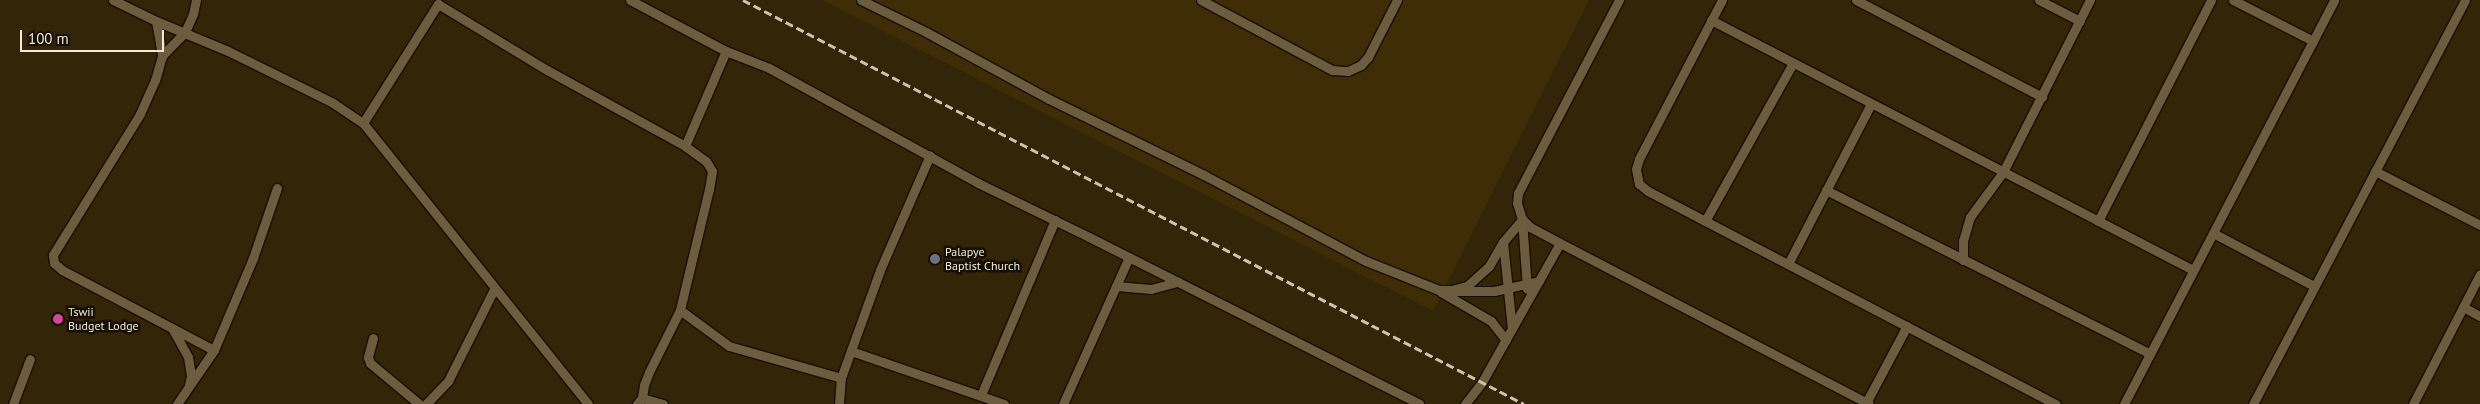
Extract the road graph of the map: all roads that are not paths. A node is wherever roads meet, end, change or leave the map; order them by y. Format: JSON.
{"nodes":[{"id":1,"x":113,"y":0,"type":"edge"},
{"id":2,"x":196,"y":0,"type":"edge"},
{"id":3,"x":630,"y":0,"type":"edge"},
{"id":4,"x":861,"y":0,"type":"edge"},
{"id":5,"x":1201,"y":0,"type":"edge"},
{"id":6,"x":1397,"y":0,"type":"edge"},
{"id":7,"x":1619,"y":0,"type":"edge"},
{"id":8,"x":1722,"y":0,"type":"edge"},
{"id":9,"x":1856,"y":0,"type":"edge"},
{"id":10,"x":2039,"y":0,"type":"edge"},
{"id":11,"x":2090,"y":0,"type":"edge"},
{"id":12,"x":2211,"y":0,"type":"edge"},
{"id":13,"x":2233,"y":0,"type":"edge"},
{"id":14,"x":2334,"y":0,"type":"edge"},
{"id":15,"x":2464,"y":0,"type":"edge"},
{"id":16,"x":440,"y":2,"type":"edge"},
{"id":17,"x":1711,"y":20,"type":"junction"},
{"id":18,"x":156,"y":21,"type":"junction"},
{"id":19,"x":2080,"y":21,"type":"junction"},
{"id":20,"x":185,"y":32,"type":"junction"},
{"id":21,"x":2313,"y":41,"type":"junction"},
{"id":22,"x":726,"y":51,"type":"junction"},
{"id":23,"x":162,"y":56,"type":"junction"},
{"id":24,"x":1793,"y":63,"type":"junction"},
{"id":25,"x":2042,"y":97,"type":"junction"},
{"id":26,"x":1871,"y":104,"type":"junction"},
{"id":27,"x":363,"y":123,"type":"junction"},
{"id":28,"x":685,"y":146,"type":"junction"},
{"id":29,"x":930,"y":156,"type":"junction"},
{"id":30,"x":2376,"y":171,"type":"junction"},
{"id":31,"x":2003,"y":172,"type":"junction"},
{"id":32,"x":277,"y":188,"type":"dead end"},
{"id":33,"x":1826,"y":190,"type":"junction"},
{"id":34,"x":1522,"y":219,"type":"junction"},
{"id":35,"x":1055,"y":220,"type":"junction"},
{"id":36,"x":1705,"y":221,"type":"junction"},
{"id":37,"x":2098,"y":221,"type":"junction"},
{"id":38,"x":2480,"y":225,"type":"edge"},
{"id":39,"x":2213,"y":233,"type":"junction"},
{"id":40,"x":1504,"y":242,"type":"junction"},
{"id":41,"x":1560,"y":243,"type":"junction"},
{"id":42,"x":1129,"y":257,"type":"junction"},
{"id":43,"x":1963,"y":260,"type":"junction"},
{"id":44,"x":1788,"y":264,"type":"junction"},
{"id":45,"x":2193,"y":270,"type":"junction"},
{"id":46,"x":2480,"y":274,"type":"edge"},
{"id":47,"x":1539,"y":281,"type":"junction"},
{"id":48,"x":1178,"y":282,"type":"junction"},
{"id":49,"x":1526,"y":284,"type":"junction"},
{"id":50,"x":1116,"y":286,"type":"junction"},
{"id":51,"x":2314,"y":286,"type":"junction"},
{"id":52,"x":494,"y":289,"type":"junction"},
{"id":53,"x":1508,"y":289,"type":"junction"},
{"id":54,"x":1439,"y":290,"type":"junction"},
{"id":55,"x":1451,"y":290,"type":"junction"},
{"id":56,"x":1527,"y":303,"type":"junction"},
{"id":57,"x":2463,"y":307,"type":"junction"},
{"id":58,"x":680,"y":310,"type":"junction"},
{"id":59,"x":2480,"y":316,"type":"edge"},
{"id":60,"x":1907,"y":326,"type":"junction"},
{"id":61,"x":171,"y":327,"type":"junction"},
{"id":62,"x":1512,"y":329,"type":"junction"},
{"id":63,"x":373,"y":338,"type":"dead end"},
{"id":64,"x":1506,"y":340,"type":"junction"},
{"id":65,"x":214,"y":350,"type":"junction"},
{"id":66,"x":851,"y":351,"type":"junction"},
{"id":67,"x":2150,"y":354,"type":"junction"},
{"id":68,"x":30,"y":359,"type":"dead end"},
{"id":69,"x":841,"y":378,"type":"junction"},
{"id":70,"x":188,"y":390,"type":"junction"},
{"id":71,"x":982,"y":395,"type":"junction"},
{"id":72,"x":640,"y":401,"type":"edge"},
{"id":73,"x":1868,"y":403,"type":"edge"},
{"id":74,"x":13,"y":404,"type":"edge"},
{"id":75,"x":177,"y":404,"type":"edge"},
{"id":76,"x":419,"y":404,"type":"edge"},
{"id":77,"x":426,"y":404,"type":"edge"},
{"id":78,"x":588,"y":404,"type":"edge"},
{"id":79,"x":663,"y":404,"type":"edge"},
{"id":80,"x":839,"y":404,"type":"edge"},
{"id":81,"x":1004,"y":404,"type":"edge"},
{"id":82,"x":1063,"y":404,"type":"edge"},
{"id":83,"x":1420,"y":404,"type":"edge"},
{"id":84,"x":1464,"y":404,"type":"edge"},
{"id":85,"x":2056,"y":404,"type":"edge"},
{"id":86,"x":2124,"y":404,"type":"edge"},
{"id":87,"x":2253,"y":404,"type":"edge"},
{"id":88,"x":2413,"y":404,"type":"edge"}],
"edges":[{"from":1,"to":18,"type":"street"},
{"from":2,"to":20,"type":"street"},
{"from":3,"to":22,"type":"street"},
{"from":4,"to":54,"type":"street"},
{"from":5,"to":6,"type":"street"},
{"from":7,"to":34,"type":"street"},
{"from":8,"to":17,"type":"street"},
{"from":9,"to":25,"type":"street"},
{"from":10,"to":19,"type":"street"},
{"from":11,"to":19,"type":"street"},
{"from":12,"to":37,"type":"street"},
{"from":13,"to":21,"type":"street"},
{"from":14,"to":21,"type":"street"},
{"from":15,"to":30,"type":"street"},
{"from":16,"to":27,"type":"street"},
{"from":16,"to":28,"type":"street"},
{"from":17,"to":24,"type":"street"},
{"from":17,"to":36,"type":"street"},
{"from":18,"to":20,"type":"street"},
{"from":18,"to":23,"type":"street"},
{"from":19,"to":25,"type":"street"},
{"from":20,"to":23,"type":"street"},
{"from":20,"to":27,"type":"street"},
{"from":21,"to":39,"type":"street"},
{"from":22,"to":28,"type":"street"},
{"from":22,"to":29,"type":"street"},
{"from":23,"to":61,"type":"street"},
{"from":24,"to":26,"type":"street"},
{"from":24,"to":36,"type":"street"},
{"from":25,"to":31,"type":"street"},
{"from":26,"to":31,"type":"street"},
{"from":26,"to":33,"type":"street"},
{"from":27,"to":52,"type":"street"},
{"from":28,"to":58,"type":"street"},
{"from":29,"to":35,"type":"street"},
{"from":29,"to":66,"type":"street"},
{"from":30,"to":38,"type":"street"},
{"from":30,"to":51,"type":"street"},
{"from":31,"to":37,"type":"street"},
{"from":31,"to":43,"type":"street"},
{"from":32,"to":65,"type":"street"},
{"from":33,"to":43,"type":"street"},
{"from":33,"to":44,"type":"street"},
{"from":34,"to":40,"type":"street"},
{"from":34,"to":41,"type":"street"},
{"from":34,"to":49,"type":"street"},
{"from":35,"to":42,"type":"street"},
{"from":35,"to":71,"type":"street"},
{"from":36,"to":44,"type":"street"},
{"from":37,"to":45,"type":"street"},
{"from":39,"to":45,"type":"street"},
{"from":39,"to":51,"type":"street"},
{"from":40,"to":53,"type":"street"},
{"from":40,"to":55,"type":"street"},
{"from":41,"to":47,"type":"street"},
{"from":41,"to":73,"type":"street"},
{"from":42,"to":48,"type":"street"},
{"from":42,"to":50,"type":"street"},
{"from":43,"to":67,"type":"street"},
{"from":44,"to":60,"type":"street"},
{"from":45,"to":67,"type":"street"},
{"from":46,"to":57,"type":"street"},
{"from":47,"to":49,"type":"street"},
{"from":47,"to":56,"type":"street"},
{"from":48,"to":50,"type":"street"},
{"from":48,"to":83,"type":"street"},
{"from":49,"to":53,"type":"street"},
{"from":49,"to":56,"type":"street"},
{"from":50,"to":82,"type":"street"},
{"from":51,"to":87,"type":"street"},
{"from":52,"to":77,"type":"street"},
{"from":52,"to":78,"type":"street"},
{"from":53,"to":55,"type":"street"},
{"from":53,"to":62,"type":"street"},
{"from":54,"to":55,"type":"street"},
{"from":54,"to":64,"type":"street"},
{"from":56,"to":62,"type":"street"},
{"from":57,"to":59,"type":"street"},
{"from":57,"to":88,"type":"street"},
{"from":58,"to":69,"type":"street"},
{"from":58,"to":72,"type":"street"},
{"from":60,"to":73,"type":"street"},
{"from":60,"to":85,"type":"street"},
{"from":61,"to":65,"type":"street"},
{"from":61,"to":70,"type":"street"},
{"from":62,"to":64,"type":"street"},
{"from":63,"to":76,"type":"street"},
{"from":64,"to":84,"type":"street"},
{"from":65,"to":70,"type":"street"},
{"from":66,"to":69,"type":"street"},
{"from":66,"to":71,"type":"street"},
{"from":67,"to":86,"type":"street"},
{"from":68,"to":74,"type":"street"},
{"from":69,"to":80,"type":"street"},
{"from":70,"to":75,"type":"street"},
{"from":71,"to":81,"type":"street"},
{"from":72,"to":79,"type":"street"}]}
